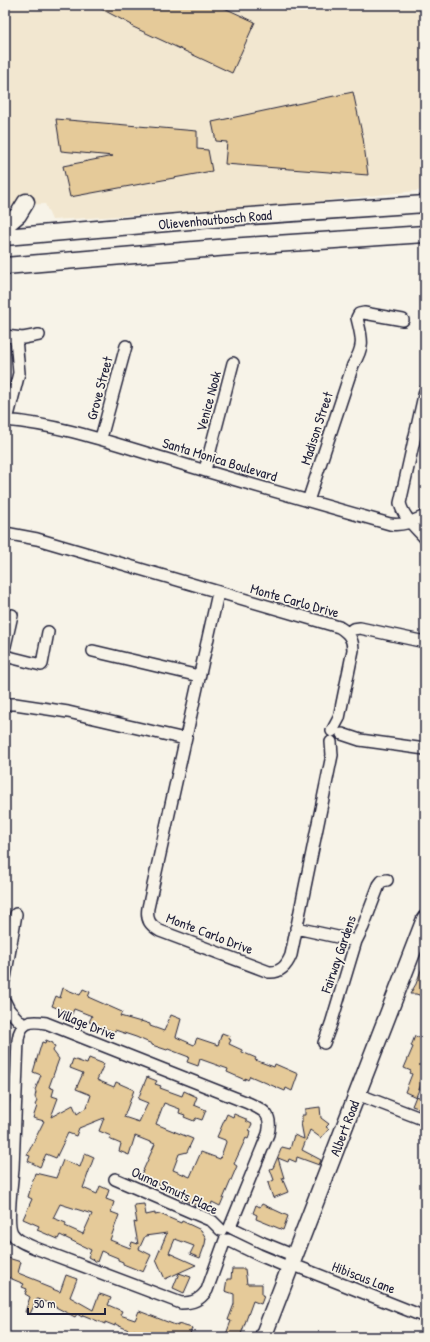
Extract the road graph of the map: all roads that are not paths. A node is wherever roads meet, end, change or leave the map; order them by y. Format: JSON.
{"nodes":[{"id":1,"x":425,"y":197,"type":"edge"},
{"id":2,"x":26,"y":202,"type":"dead end"},
{"id":3,"x":425,"y":204,"type":"edge"},
{"id":4,"x":356,"y":208,"type":"junction"},
{"id":5,"x":5,"y":226,"type":"edge"},
{"id":6,"x":425,"y":234,"type":"edge"},
{"id":7,"x":5,"y":236,"type":"edge"},
{"id":8,"x":5,"y":266,"type":"edge"},
{"id":9,"x":403,"y":320,"type":"dead end"},
{"id":10,"x":39,"y":335,"type":"dead end"},
{"id":11,"x":10,"y":337,"type":"edge"},
{"id":12,"x":126,"y":346,"type":"dead end"},
{"id":13,"x":233,"y":363,"type":"dead end"},
{"id":14,"x":425,"y":391,"type":"edge"},
{"id":15,"x":6,"y":420,"type":"edge"},
{"id":16,"x":101,"y":438,"type":"junction"},
{"id":17,"x":205,"y":470,"type":"junction"},
{"id":18,"x":308,"y":501,"type":"junction"},
{"id":19,"x":425,"y":516,"type":"edge"},
{"id":20,"x":410,"y":522,"type":"junction"},
{"id":21,"x":5,"y":533,"type":"edge"},
{"id":22,"x":425,"y":538,"type":"edge"},
{"id":23,"x":218,"y":593,"type":"junction"},
{"id":24,"x":12,"y":615,"type":"dead end"},
{"id":25,"x":48,"y":632,"type":"dead end"},
{"id":26,"x":348,"y":633,"type":"junction"},
{"id":27,"x":425,"y":642,"type":"edge"},
{"id":28,"x":5,"y":646,"type":"edge"},
{"id":29,"x":93,"y":651,"type":"dead end"},
{"id":30,"x":5,"y":656,"type":"edge"},
{"id":31,"x":199,"y":676,"type":"junction"},
{"id":32,"x":5,"y":704,"type":"edge"},
{"id":33,"x":338,"y":737,"type":"junction"},
{"id":34,"x":185,"y":739,"type":"junction"},
{"id":35,"x":425,"y":749,"type":"edge"},
{"id":36,"x":387,"y":880,"type":"dead end"},
{"id":37,"x":16,"y":914,"type":"dead end"},
{"id":38,"x":424,"y":924,"type":"edge"},
{"id":39,"x":296,"y":928,"type":"junction"},
{"id":40,"x":356,"y":941,"type":"junction"},
{"id":41,"x":5,"y":978,"type":"edge"},
{"id":42,"x":5,"y":1002,"type":"edge"},
{"id":43,"x":23,"y":1025,"type":"junction"},
{"id":44,"x":324,"y":1043,"type":"dead end"},
{"id":45,"x":357,"y":1094,"type":"junction"},
{"id":46,"x":425,"y":1120,"type":"edge"},
{"id":47,"x":115,"y":1179,"type":"dead end"},
{"id":48,"x":227,"y":1233,"type":"junction"},
{"id":49,"x":292,"y":1263,"type":"junction"},
{"id":50,"x":425,"y":1317,"type":"edge"},
{"id":51,"x":263,"y":1337,"type":"edge"}],
"edges":[{"from":1,"to":4,"type":"main road"},
{"from":2,"to":5,"type":"main road"},
{"from":3,"to":4,"type":"main road","name":"Olievenhoutbosch Road"},
{"from":4,"to":7,"type":"main road","name":"Olievenhoutbosch Road"},
{"from":6,"to":8,"type":"main road","name":"Olievenhoutbosch Road"},
{"from":9,"to":18,"type":"street","name":"Madison Street"},
{"from":10,"to":11,"type":"street"},
{"from":11,"to":15,"type":"street"},
{"from":12,"to":16,"type":"street","name":"Grove Street"},
{"from":13,"to":17,"type":"street","name":"Venice Nook"},
{"from":14,"to":20,"type":"street"},
{"from":15,"to":16,"type":"street","name":"Santa Monica Boulevard"},
{"from":16,"to":17,"type":"street","name":"Santa Monica Boulevard"},
{"from":17,"to":18,"type":"street","name":"Santa Monica Boulevard"},
{"from":18,"to":20,"type":"street","name":"Santa Monica Boulevard"},
{"from":19,"to":20,"type":"street","name":"Santa Monica Boulevard"},
{"from":20,"to":22,"type":"street"},
{"from":21,"to":23,"type":"street","name":"Monte Carlo Drive"},
{"from":23,"to":26,"type":"street","name":"Monte Carlo Drive"},
{"from":23,"to":31,"type":"street","name":"Monte Carlo Drive"},
{"from":24,"to":28,"type":"street"},
{"from":25,"to":30,"type":"street"},
{"from":26,"to":27,"type":"street"},
{"from":26,"to":33,"type":"street","name":"Monte Carlo Drive"},
{"from":29,"to":31,"type":"street"},
{"from":31,"to":34,"type":"street","name":"Monte Carlo Drive"},
{"from":32,"to":34,"type":"street"},
{"from":33,"to":35,"type":"street"},
{"from":33,"to":39,"type":"street","name":"Monte Carlo Drive"},
{"from":34,"to":39,"type":"street","name":"Monte Carlo Drive"},
{"from":36,"to":40,"type":"street","name":"Fairway Gardens"},
{"from":37,"to":41,"type":"street"},
{"from":38,"to":45,"type":"main road","name":"Albert Road"},
{"from":39,"to":40,"type":"street"},
{"from":40,"to":44,"type":"street","name":"Fairway Gardens"},
{"from":42,"to":43,"type":"street"},
{"from":43,"to":48,"type":"street","name":"Village Drive"},
{"from":43,"to":48,"type":"street","name":"Village Drive"},
{"from":45,"to":46,"type":"street"},
{"from":45,"to":49,"type":"main road","name":"Albert Road"},
{"from":47,"to":48,"type":"street","name":"Ouma Smuts Place"},
{"from":48,"to":49,"type":"street","name":"Ouma Smuts Place"},
{"from":49,"to":50,"type":"street","name":"Hibiscus Lane"},
{"from":49,"to":51,"type":"main road","name":"Albert Road"}]}
